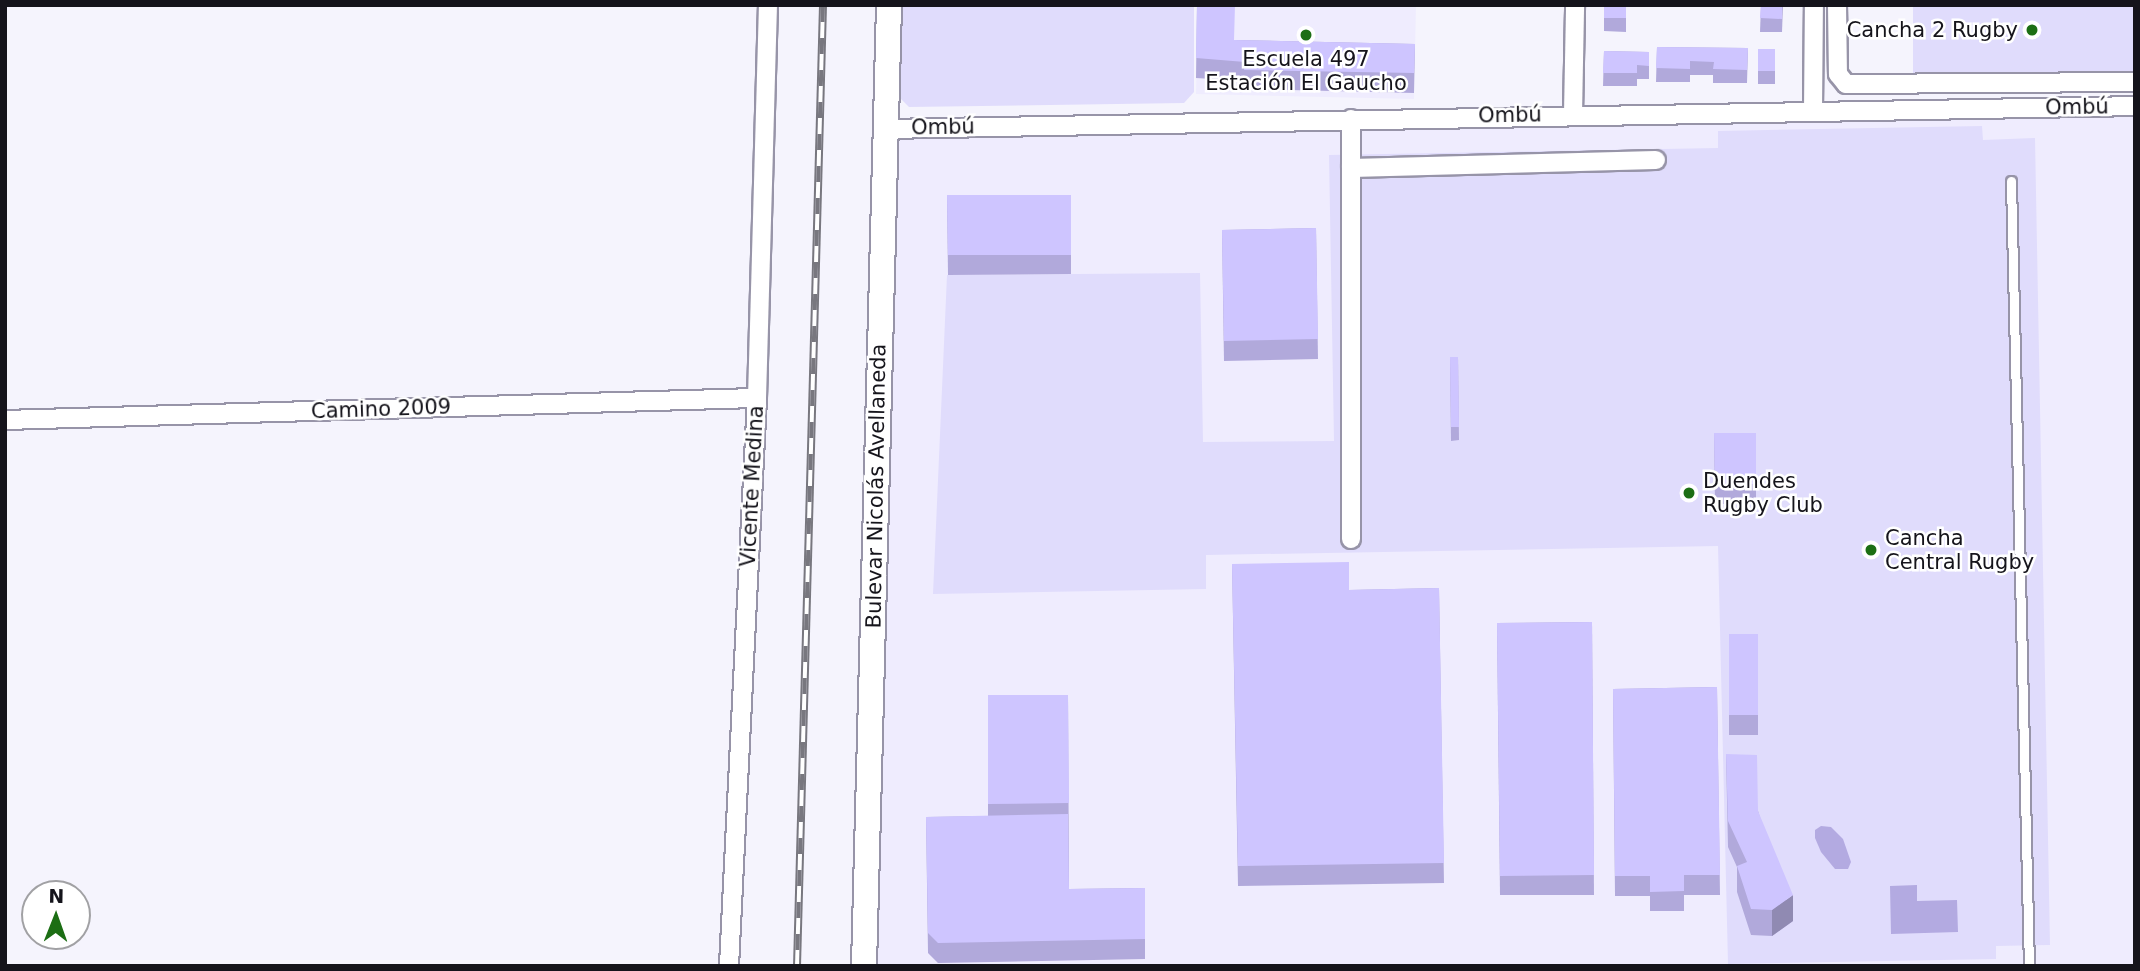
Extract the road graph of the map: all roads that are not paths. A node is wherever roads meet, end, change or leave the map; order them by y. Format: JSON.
{"nodes":[{"id":1,"x":768,"y":5,"type":"edge"},
{"id":2,"x":888,"y":5,"type":"edge"},
{"id":3,"x":1575,"y":5,"type":"edge"},
{"id":4,"x":1814,"y":5,"type":"edge"},
{"id":5,"x":1838,"y":5,"type":"edge"},
{"id":6,"x":2135,"y":82,"type":"edge"},
{"id":7,"x":2135,"y":106,"type":"edge"},
{"id":8,"x":1814,"y":111,"type":"junction"},
{"id":9,"x":1573,"y":114,"type":"junction"},
{"id":10,"x":1351,"y":119,"type":"junction"},
{"id":11,"x":886,"y":129,"type":"junction"},
{"id":12,"x":1656,"y":160,"type":"dead end"},
{"id":13,"x":1351,"y":168,"type":"junction"},
{"id":14,"x":2011,"y":181,"type":"dead end"},
{"id":15,"x":757,"y":398,"type":"junction"},
{"id":16,"x":5,"y":420,"type":"edge"},
{"id":17,"x":1351,"y":539,"type":"dead end"},
{"id":18,"x":729,"y":966,"type":"edge"},
{"id":19,"x":864,"y":966,"type":"edge"},
{"id":20,"x":2029,"y":966,"type":"edge"}],
"edges":[{"from":1,"to":15,"type":"street","name":"Vicente Medina"},
{"from":2,"to":11,"type":"main road","name":"Bulevar Nicolás Avellaneda"},
{"from":3,"to":9,"type":"street"},
{"from":4,"to":8,"type":"street"},
{"from":5,"to":6,"type":"street"},
{"from":7,"to":8,"type":"street","name":"Ombú"},
{"from":8,"to":9,"type":"street","name":"Ombú"},
{"from":9,"to":10,"type":"street","name":"Ombú"},
{"from":10,"to":11,"type":"street","name":"Ombú"},
{"from":10,"to":13,"type":"street"},
{"from":11,"to":19,"type":"main road","name":"Bulevar Nicolás Avellaneda"},
{"from":12,"to":13,"type":"street"},
{"from":13,"to":17,"type":"street"},
{"from":14,"to":20,"type":"lane"},
{"from":15,"to":16,"type":"street","name":"Camino 2009"},
{"from":15,"to":18,"type":"street","name":"Vicente Medina"}]}
